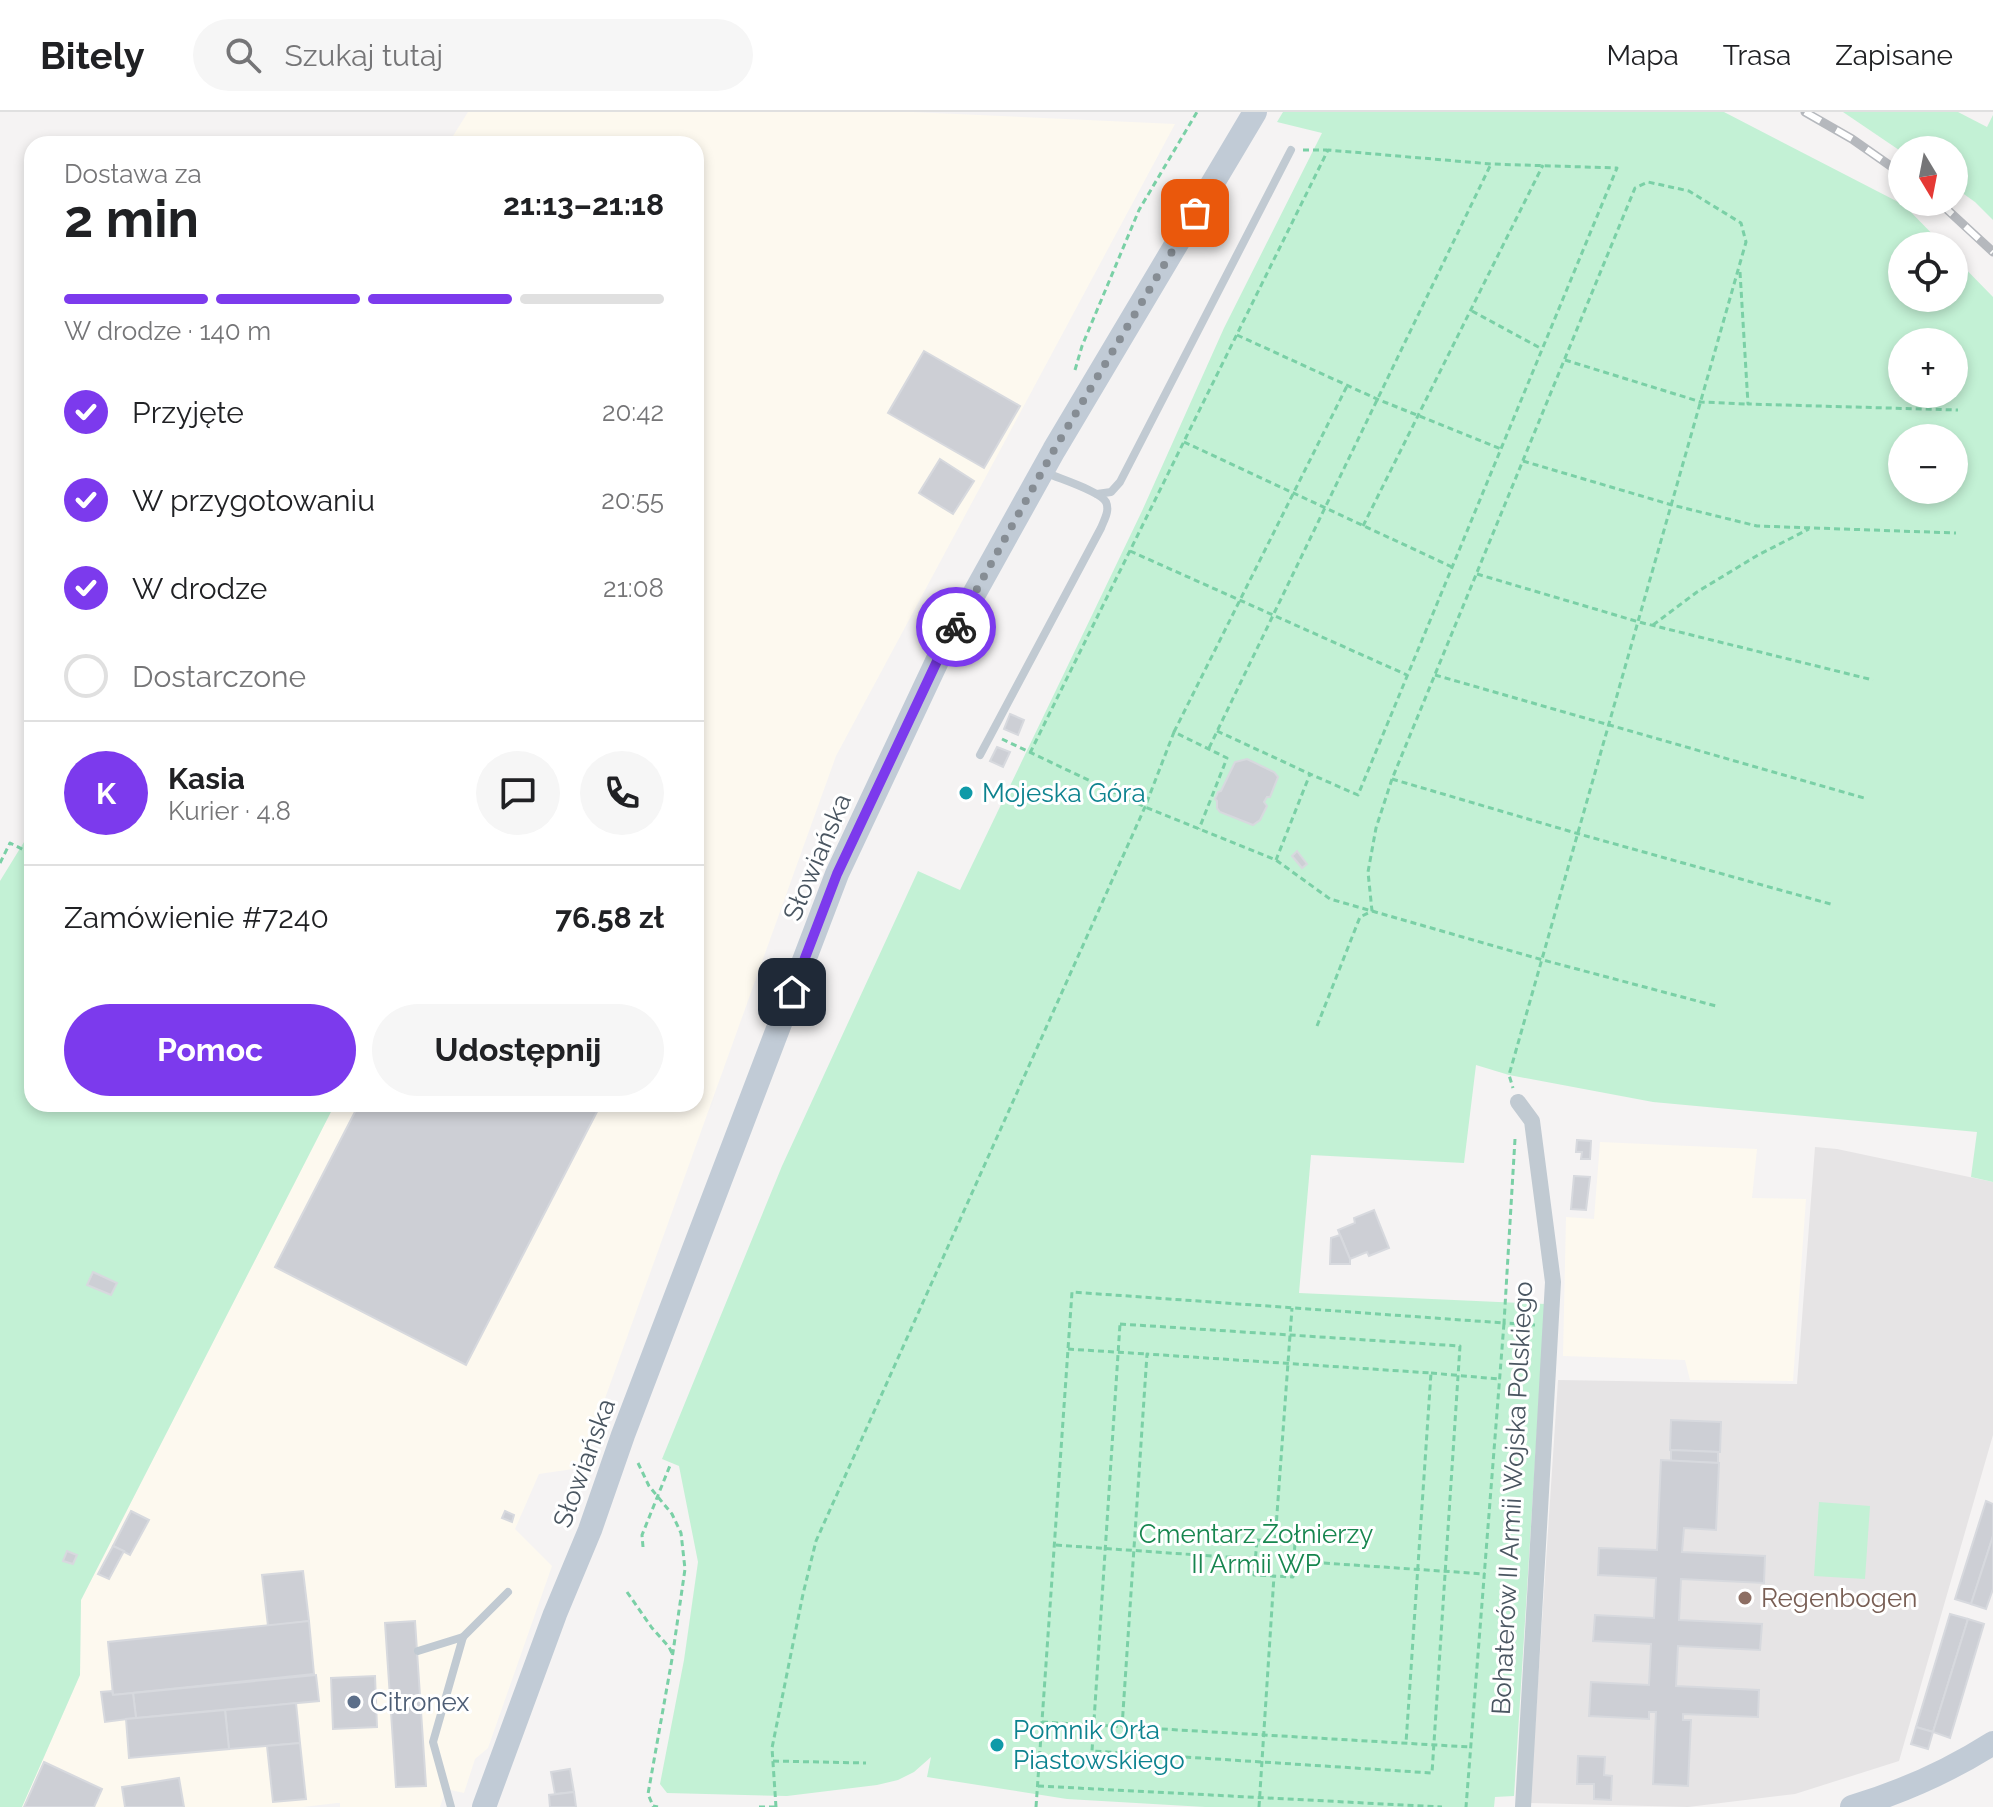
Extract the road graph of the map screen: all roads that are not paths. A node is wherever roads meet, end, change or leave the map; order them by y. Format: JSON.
{"nodes":[{"id":1,"x":1255,"y":112,"type":"edge"},
{"id":2,"x":1291,"y":150,"type":"road end"},
{"id":3,"x":1042,"y":471,"type":"junction"},
{"id":4,"x":1097,"y":494,"type":"junction"},
{"id":5,"x":980,"y":755,"type":"dead end"},
{"id":6,"x":1518,"y":1102,"type":"road end"},
{"id":7,"x":508,"y":1592,"type":"dead end"},
{"id":8,"x":463,"y":1637,"type":"junction"},
{"id":9,"x":418,"y":1651,"type":"dead end"},
{"id":10,"x":1993,"y":1743,"type":"edge"},
{"id":11,"x":451,"y":1807,"type":"edge"},
{"id":12,"x":484,"y":1807,"type":"edge"},
{"id":13,"x":1523,"y":1807,"type":"edge"},
{"id":14,"x":1852,"y":1807,"type":"edge"}],
"edges":[{"from":1,"to":3,"type":"street","name":"Słowiańska"},
{"from":2,"to":4,"type":"lane"},
{"from":3,"to":4,"type":"lane"},
{"from":3,"to":12,"type":"street","name":"Słowiańska"},
{"from":4,"to":5,"type":"lane"},
{"from":6,"to":13,"type":"street","name":"Bohaterów II Armii Wojska Polskiego"},
{"from":7,"to":8,"type":"lane"},
{"from":8,"to":9,"type":"lane"},
{"from":8,"to":11,"type":"lane"},
{"from":10,"to":14,"type":"street"}]}
